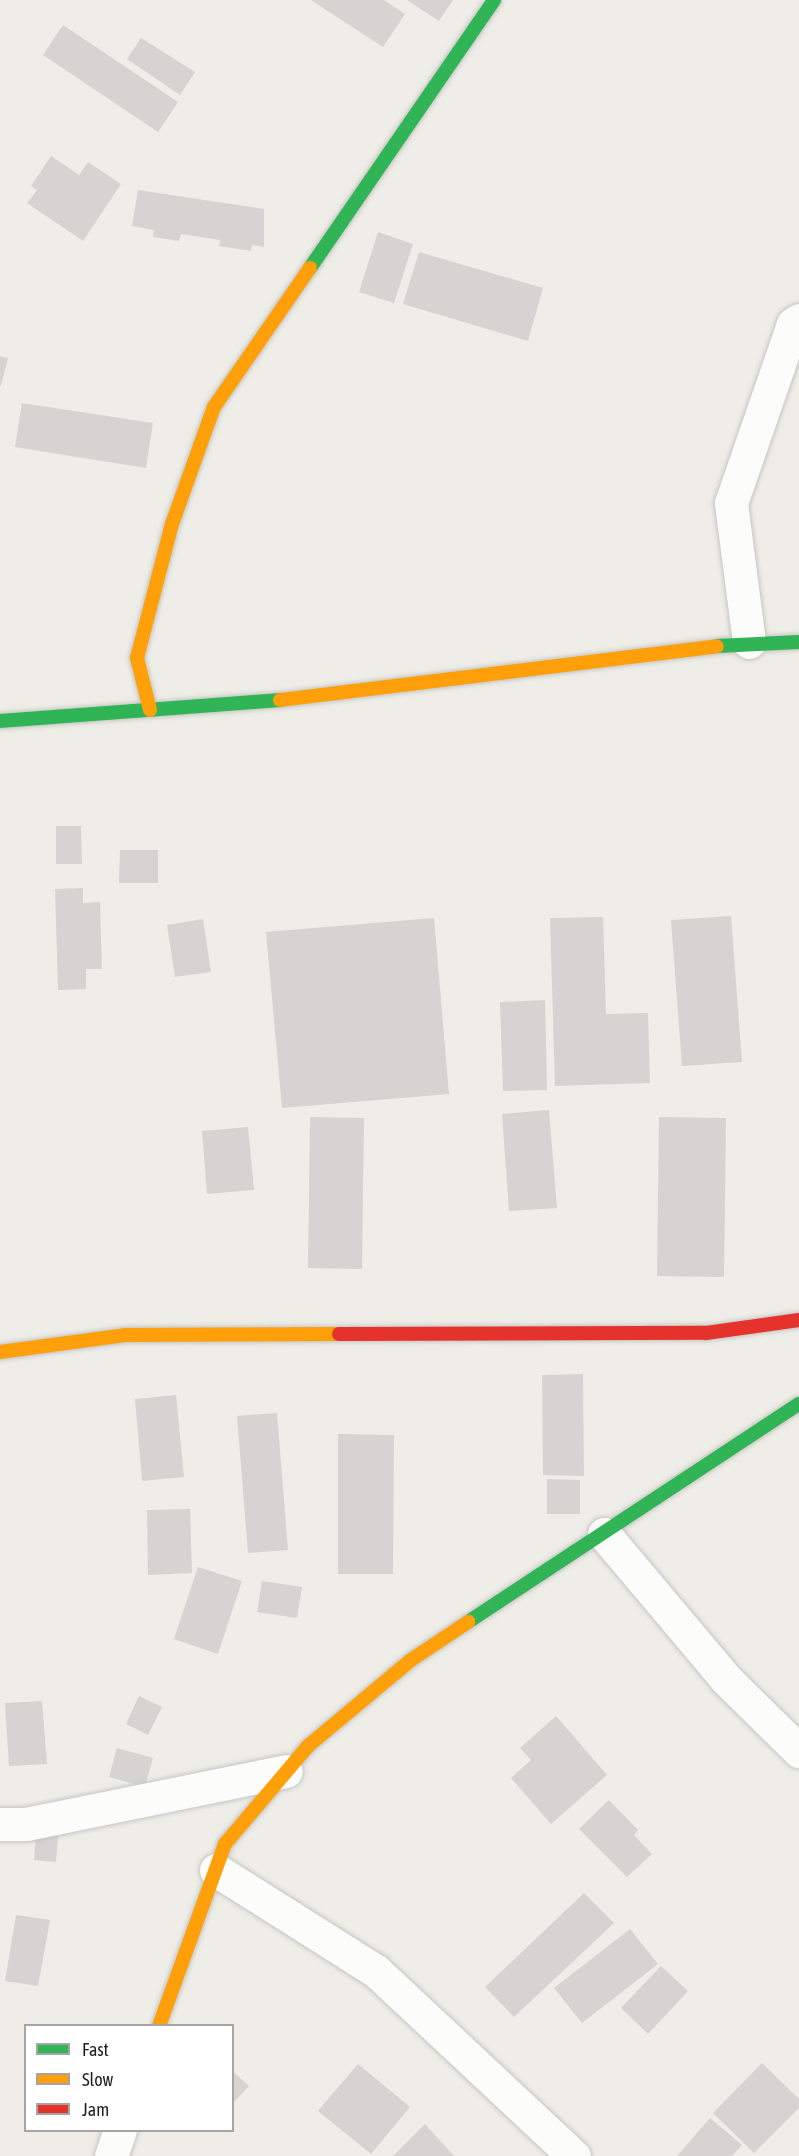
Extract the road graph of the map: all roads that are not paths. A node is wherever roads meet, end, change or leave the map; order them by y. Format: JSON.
{"nodes":[{"id":1,"x":494,"y":0,"type":"edge"},
{"id":2,"x":799,"y":320,"type":"edge"},
{"id":3,"x":748,"y":642,"type":"junction"},
{"id":4,"x":799,"y":642,"type":"edge"},
{"id":5,"x":150,"y":710,"type":"junction"},
{"id":6,"x":0,"y":721,"type":"edge"},
{"id":7,"x":799,"y":1320,"type":"edge"},
{"id":8,"x":0,"y":1352,"type":"edge"},
{"id":9,"x":799,"y":1404,"type":"edge"},
{"id":10,"x":604,"y":1534,"type":"junction"},
{"id":11,"x":799,"y":1751,"type":"edge"},
{"id":12,"x":286,"y":1771,"type":"junction"},
{"id":13,"x":0,"y":1824,"type":"edge"},
{"id":14,"x":216,"y":1869,"type":"junction"},
{"id":15,"x":159,"y":2024,"type":"edge"},
{"id":16,"x":119,"y":2132,"type":"edge"},
{"id":17,"x":111,"y":2156,"type":"edge"},
{"id":18,"x":574,"y":2156,"type":"edge"}],
"edges":[{"from":1,"to":5,"type":"street"},
{"from":2,"to":3,"type":"street"},
{"from":3,"to":4,"type":"street"},
{"from":3,"to":5,"type":"street"},
{"from":5,"to":6,"type":"street"},
{"from":7,"to":8,"type":"street"},
{"from":9,"to":10,"type":"street"},
{"from":10,"to":11,"type":"street"},
{"from":10,"to":12,"type":"street"},
{"from":12,"to":13,"type":"street"},
{"from":12,"to":14,"type":"street"},
{"from":14,"to":15,"type":"street"},
{"from":14,"to":18,"type":"street"},
{"from":16,"to":17,"type":"street"}]}
